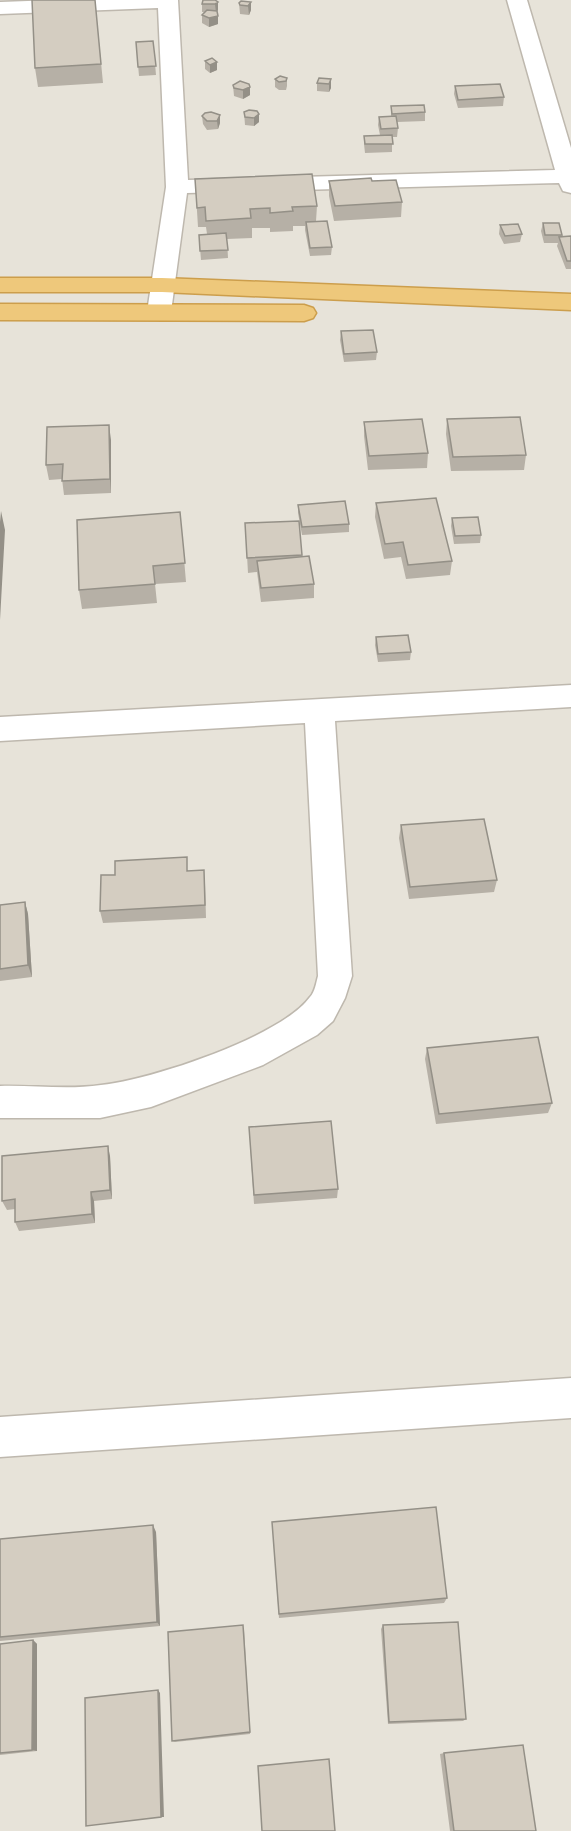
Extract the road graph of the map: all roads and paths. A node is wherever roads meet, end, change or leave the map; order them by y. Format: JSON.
{"nodes":[{"id":1,"x":517,"y":0,"type":"edge"},
{"id":2,"x":168,"y":1,"type":"edge"},
{"id":3,"x":0,"y":8,"type":"edge"},
{"id":4,"x":570,"y":179,"type":"edge"},
{"id":5,"x":177,"y":187,"type":"junction"},
{"id":6,"x":0,"y":285,"type":"edge"},
{"id":7,"x":162,"y":285,"type":"junction"},
{"id":8,"x":571,"y":302,"type":"edge"},
{"id":9,"x":0,"y":312,"type":"edge"},
{"id":10,"x":159,"y":312,"type":"junction"},
{"id":11,"x":571,"y":321,"type":"edge"},
{"id":12,"x":571,"y":696,"type":"edge"},
{"id":13,"x":319,"y":710,"type":"junction"},
{"id":14,"x":0,"y":729,"type":"edge"},
{"id":15,"x":0,"y":1102,"type":"edge"},
{"id":16,"x":571,"y":1398,"type":"edge"},
{"id":17,"x":0,"y":1437,"type":"edge"}],
"edges":[{"from":1,"to":4,"type":"street"},
{"from":2,"to":3,"type":"street"},
{"from":2,"to":5,"type":"street"},
{"from":4,"to":5,"type":"street"},
{"from":5,"to":7,"type":"street"},
{"from":6,"to":7,"type":"highway"},
{"from":7,"to":8,"type":"highway"},
{"from":7,"to":10,"type":"street"},
{"from":9,"to":10,"type":"highway"},
{"from":10,"to":11,"type":"highway"},
{"from":12,"to":13,"type":"street"},
{"from":13,"to":14,"type":"street"},
{"from":13,"to":15,"type":"street"},
{"from":16,"to":17,"type":"street"}]}
